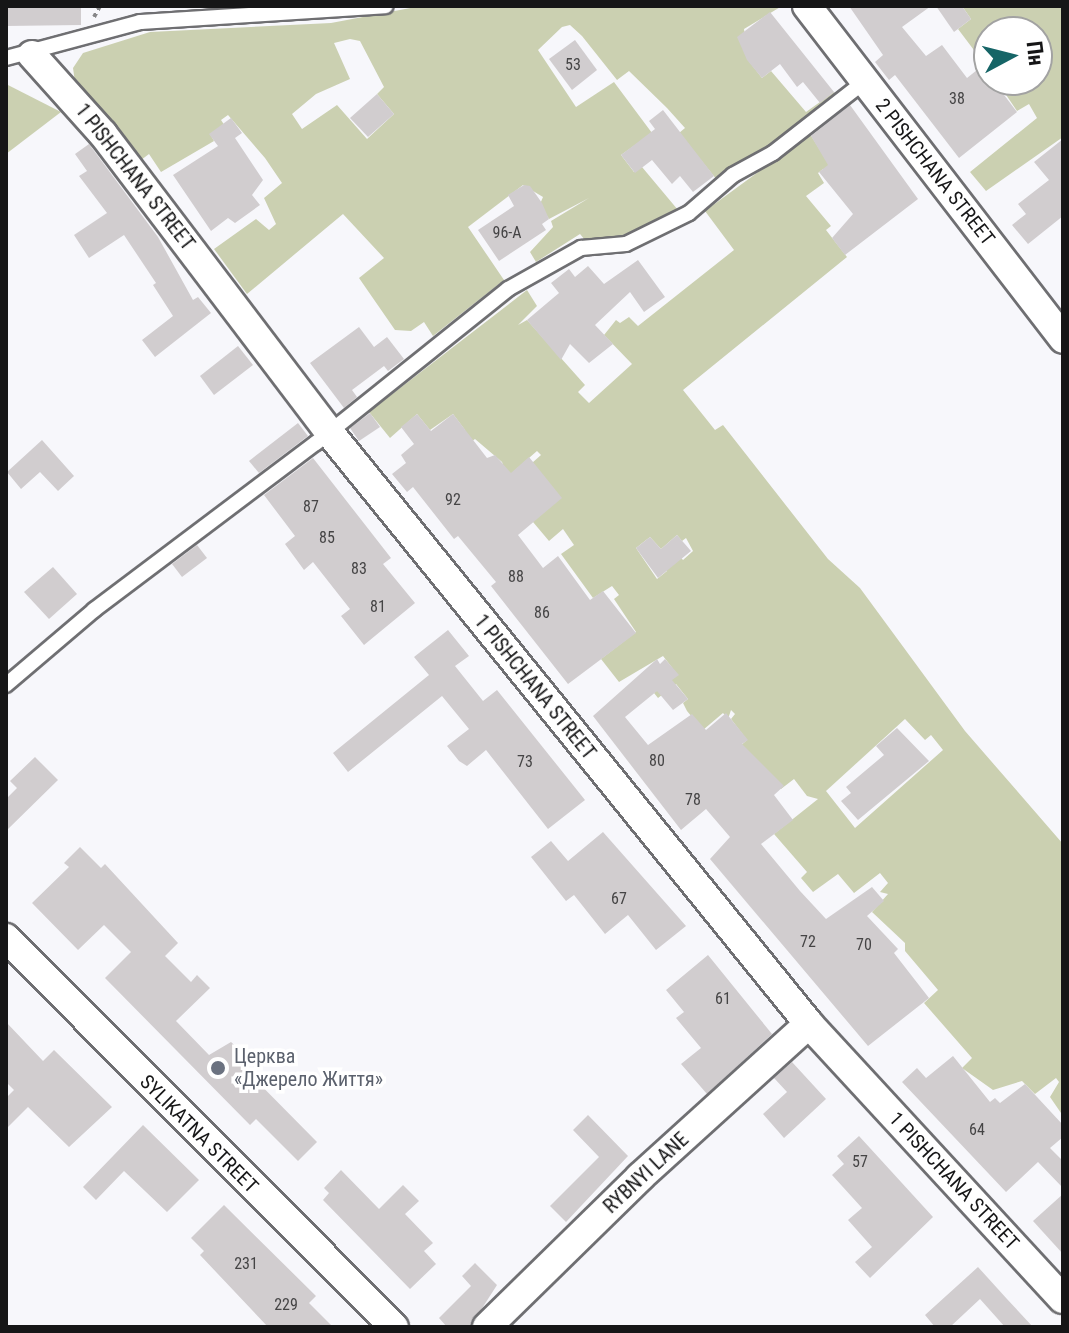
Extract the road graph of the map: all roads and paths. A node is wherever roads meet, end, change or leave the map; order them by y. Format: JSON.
{"nodes":[{"id":1,"x":385,"y":6,"type":"edge"},
{"id":2,"x":807,"y":6,"type":"edge"},
{"id":3,"x":19,"y":56,"type":"edge"},
{"id":4,"x":865,"y":81,"type":"junction"},
{"id":5,"x":1063,"y":339,"type":"edge"},
{"id":6,"x":329,"y":432,"type":"junction"},
{"id":7,"x":6,"y":685,"type":"edge"},
{"id":8,"x":6,"y":938,"type":"edge"},
{"id":9,"x":809,"y":1024,"type":"junction"},
{"id":10,"x":1063,"y":1299,"type":"edge"},
{"id":11,"x":394,"y":1327,"type":"edge"},
{"id":12,"x":487,"y":1327,"type":"edge"}],
"edges":[{"from":1,"to":3,"type":"lane"},
{"from":2,"to":4,"type":"street","name":"2 PISHCHANA STREET"},
{"from":3,"to":6,"type":"street","name":"1 PISHCHANA STREET"},
{"from":4,"to":5,"type":"street","name":"2 PISHCHANA STREET"},
{"from":4,"to":6,"type":"lane"},
{"from":6,"to":7,"type":"lane"},
{"from":6,"to":9,"type":"street","name":"1 PISHCHANA STREET"},
{"from":8,"to":11,"type":"street","name":"SYLIKATNA STREET"},
{"from":9,"to":10,"type":"street","name":"1 PISHCHANA STREET"},
{"from":9,"to":12,"type":"street","name":"RYBNYI LANE"}]}
